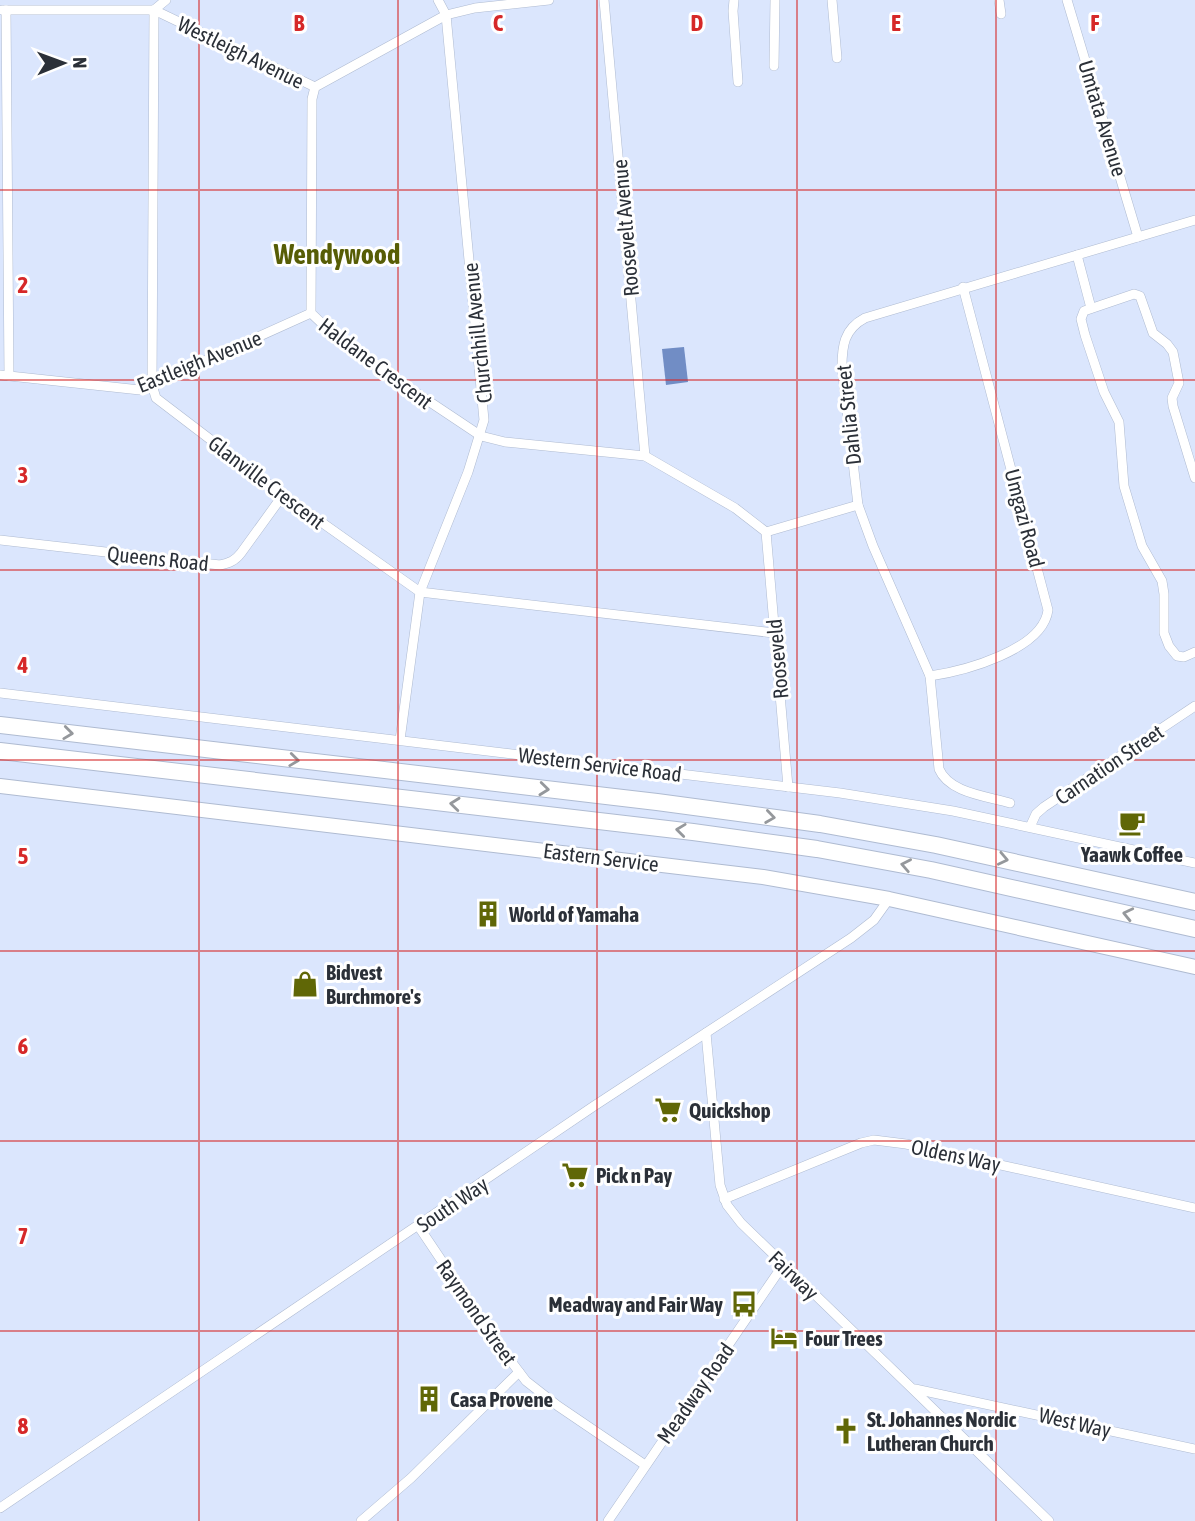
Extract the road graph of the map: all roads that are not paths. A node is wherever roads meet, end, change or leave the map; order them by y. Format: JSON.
{"nodes":[{"id":1,"x":166,"y":0,"type":"edge"},
{"id":2,"x":438,"y":0,"type":"edge"},
{"id":3,"x":550,"y":0,"type":"edge"},
{"id":4,"x":604,"y":0,"type":"edge"},
{"id":5,"x":734,"y":0,"type":"edge"},
{"id":6,"x":775,"y":0,"type":"edge"},
{"id":7,"x":832,"y":0,"type":"edge"},
{"id":8,"x":999,"y":0,"type":"edge"},
{"id":9,"x":1067,"y":0,"type":"edge"},
{"id":10,"x":154,"y":9,"type":"junction"},
{"id":11,"x":3,"y":10,"type":"edge"},
{"id":12,"x":1001,"y":14,"type":"dead end"},
{"id":13,"x":446,"y":15,"type":"junction"},
{"id":14,"x":837,"y":58,"type":"dead end"},
{"id":15,"x":774,"y":66,"type":"dead end"},
{"id":16,"x":738,"y":82,"type":"dead end"},
{"id":17,"x":315,"y":87,"type":"junction"},
{"id":18,"x":1195,"y":220,"type":"edge"},
{"id":19,"x":1138,"y":237,"type":"junction"},
{"id":20,"x":1077,"y":255,"type":"junction"},
{"id":21,"x":963,"y":287,"type":"junction"},
{"id":22,"x":1091,"y":307,"type":"junction"},
{"id":23,"x":312,"y":313,"type":"junction"},
{"id":24,"x":5,"y":376,"type":"edge"},
{"id":25,"x":152,"y":385,"type":"junction"},
{"id":26,"x":481,"y":436,"type":"junction"},
{"id":27,"x":645,"y":456,"type":"junction"},
{"id":28,"x":1195,"y":478,"type":"edge"},
{"id":29,"x":283,"y":495,"type":"junction"},
{"id":30,"x":858,"y":505,"type":"junction"},
{"id":31,"x":766,"y":532,"type":"junction"},
{"id":32,"x":0,"y":540,"type":"edge"},
{"id":33,"x":420,"y":592,"type":"junction"},
{"id":34,"x":774,"y":633,"type":"junction"},
{"id":35,"x":1194,"y":655,"type":"edge"},
{"id":36,"x":930,"y":676,"type":"junction"},
{"id":37,"x":0,"y":693,"type":"edge"},
{"id":38,"x":1195,"y":706,"type":"edge"},
{"id":39,"x":0,"y":725,"type":"edge"},
{"id":40,"x":400,"y":740,"type":"junction"},
{"id":41,"x":0,"y":751,"type":"edge"},
{"id":42,"x":0,"y":786,"type":"edge"},
{"id":43,"x":788,"y":787,"type":"junction"},
{"id":44,"x":1010,"y":803,"type":"dead end"},
{"id":45,"x":1030,"y":827,"type":"junction"},
{"id":46,"x":1195,"y":863,"type":"edge"},
{"id":47,"x":889,"y":899,"type":"junction"},
{"id":48,"x":1195,"y":902,"type":"edge"},
{"id":49,"x":1195,"y":929,"type":"edge"},
{"id":50,"x":1195,"y":967,"type":"edge"},
{"id":51,"x":706,"y":1034,"type":"junction"},
{"id":52,"x":724,"y":1199,"type":"junction"},
{"id":53,"x":1195,"y":1208,"type":"edge"},
{"id":54,"x":419,"y":1227,"type":"junction"},
{"id":55,"x":783,"y":1265,"type":"junction"},
{"id":56,"x":519,"y":1373,"type":"junction"},
{"id":57,"x":913,"y":1388,"type":"junction"},
{"id":58,"x":1195,"y":1449,"type":"edge"},
{"id":59,"x":645,"y":1465,"type":"junction"},
{"id":60,"x":3,"y":1505,"type":"edge"},
{"id":61,"x":361,"y":1521,"type":"edge"},
{"id":62,"x":608,"y":1521,"type":"edge"},
{"id":63,"x":1049,"y":1521,"type":"edge"}],
"edges":[{"from":1,"to":10,"type":"street"},
{"from":2,"to":13,"type":"street","name":"Churchhill Avenue"},
{"from":3,"to":13,"type":"street"},
{"from":4,"to":27,"type":"street","name":"Roosevelt Avenue"},
{"from":5,"to":16,"type":"street"},
{"from":6,"to":15,"type":"street"},
{"from":7,"to":14,"type":"street"},
{"from":8,"to":12,"type":"street"},
{"from":9,"to":19,"type":"street","name":"Umtata Avenue"},
{"from":10,"to":11,"type":"street","name":"Westleigh Avenue"},
{"from":10,"to":17,"type":"street","name":"Westleigh Avenue"},
{"from":10,"to":25,"type":"street"},
{"from":11,"to":24,"type":"street"},
{"from":13,"to":17,"type":"street"},
{"from":13,"to":26,"type":"street","name":"Churchhill Avenue"},
{"from":17,"to":23,"type":"street","name":"Haldane Crescent"},
{"from":18,"to":19,"type":"street","name":"Dahlia Street"},
{"from":19,"to":20,"type":"street","name":"Dahlia Street"},
{"from":20,"to":21,"type":"street","name":"Dahlia Street"},
{"from":20,"to":22,"type":"street"},
{"from":21,"to":30,"type":"street","name":"Dahlia Street"},
{"from":21,"to":36,"type":"street","name":"Umgazi Road"},
{"from":22,"to":28,"type":"street"},
{"from":22,"to":35,"type":"street"},
{"from":23,"to":25,"type":"street","name":"Eastleigh Avenue"},
{"from":23,"to":26,"type":"street","name":"Haldane Crescent"},
{"from":24,"to":25,"type":"street","name":"Eastleigh Avenue"},
{"from":25,"to":29,"type":"street","name":"Glanville Crescent"},
{"from":26,"to":27,"type":"street","name":"Haldane Crescent"},
{"from":26,"to":33,"type":"street","name":"Churchhill Avenue"},
{"from":27,"to":31,"type":"street","name":"Haldane Crescent"},
{"from":29,"to":32,"type":"street","name":"Queens Road"},
{"from":29,"to":33,"type":"street","name":"Glanville Crescent"},
{"from":30,"to":31,"type":"street"},
{"from":30,"to":36,"type":"street","name":"Dahlia Street"},
{"from":31,"to":34,"type":"street","name":"Rooseveld"},
{"from":33,"to":34,"type":"street","name":"Glanville Crescent"},
{"from":33,"to":40,"type":"street","name":"Churchhill Avenue"},
{"from":34,"to":43,"type":"street","name":"Rooseveld"},
{"from":36,"to":44,"type":"street","name":"Dahlia Street"},
{"from":37,"to":40,"type":"street","name":"Western Service Road"},
{"from":38,"to":45,"type":"street","name":"Carnation Street"},
{"from":39,"to":48,"type":"highway","one_way":true},
{"from":40,"to":43,"type":"street","name":"Western Service Road"},
{"from":49,"to":41,"type":"highway","one_way":true},
{"from":42,"to":47,"type":"main road","name":"Eastern Service"},
{"from":43,"to":45,"type":"street","name":"Western Service Road"},
{"from":45,"to":46,"type":"street","name":"Western Service Road"},
{"from":47,"to":50,"type":"main road","name":"Eastern Service"},
{"from":47,"to":51,"type":"street","name":"South Way"},
{"from":51,"to":52,"type":"street","name":"Fairway"},
{"from":51,"to":54,"type":"street","name":"South Way"},
{"from":52,"to":53,"type":"street","name":"Oldens Way"},
{"from":52,"to":55,"type":"street","name":"Fairway"},
{"from":54,"to":56,"type":"street","name":"Raymond Street"},
{"from":54,"to":60,"type":"street","name":"South Way"},
{"from":55,"to":57,"type":"street","name":"Fairway"},
{"from":55,"to":59,"type":"street","name":"Meadway Road"},
{"from":56,"to":59,"type":"street","name":"Raymond Street"},
{"from":56,"to":61,"type":"street"},
{"from":57,"to":58,"type":"street","name":"West Way"},
{"from":57,"to":63,"type":"street","name":"Fairway"},
{"from":59,"to":62,"type":"street","name":"Meadway Road"}]}
